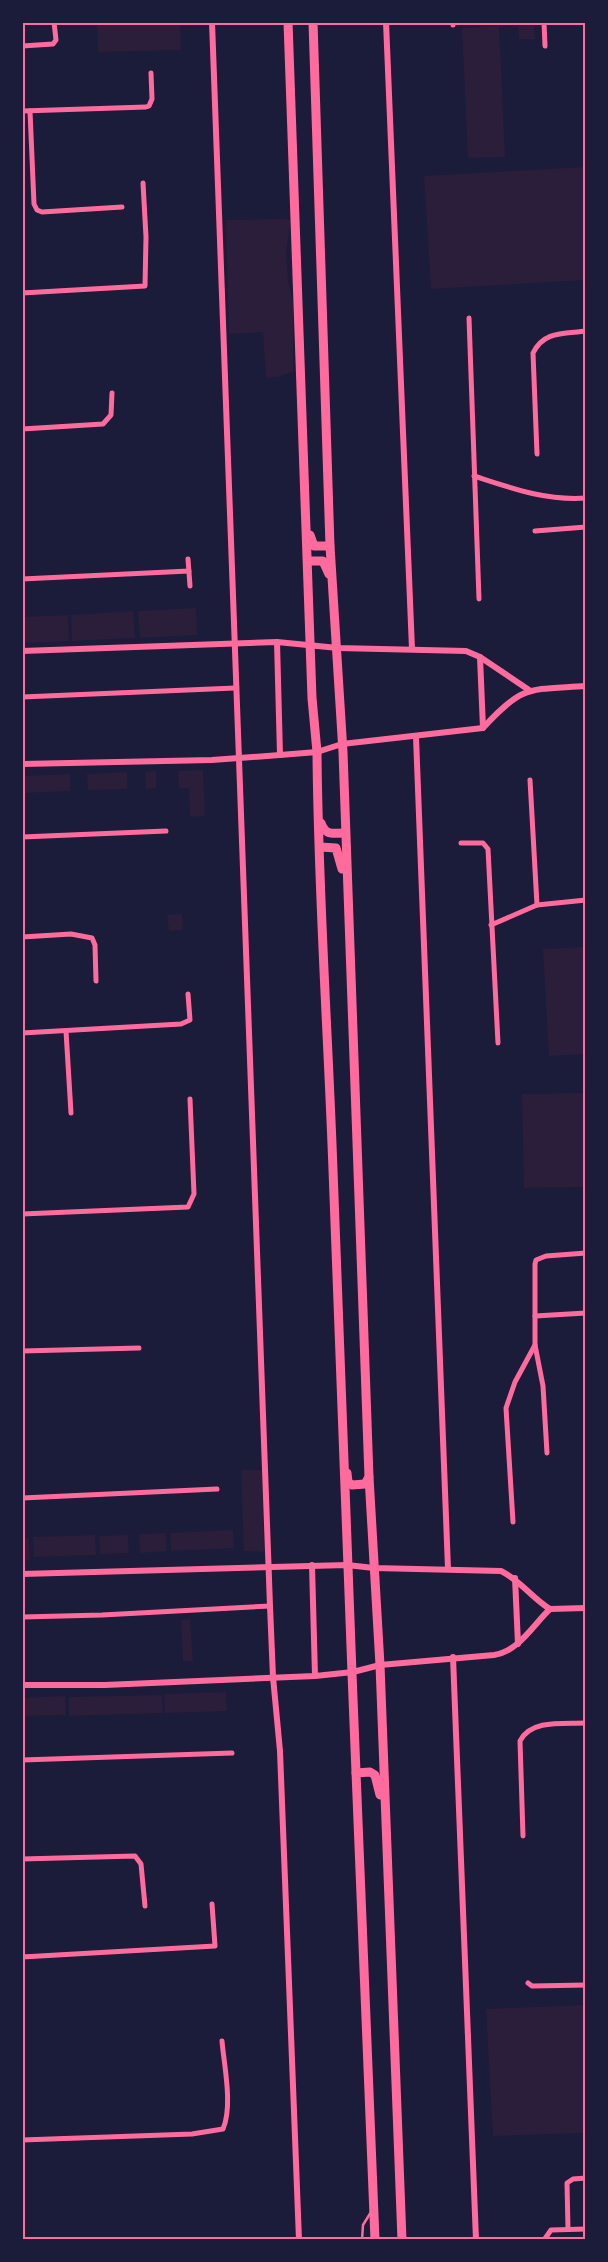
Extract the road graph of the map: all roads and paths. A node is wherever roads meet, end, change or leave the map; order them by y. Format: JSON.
{"nodes":[{"id":1,"x":54,"y":22,"type":"edge"},
{"id":2,"x":212,"y":22,"type":"edge"},
{"id":3,"x":288,"y":22,"type":"edge"},
{"id":4,"x":313,"y":22,"type":"edge"},
{"id":5,"x":386,"y":22,"type":"edge"},
{"id":6,"x":544,"y":22,"type":"edge"},
{"id":7,"x":22,"y":46,"type":"edge"},
{"id":8,"x":545,"y":46,"type":"dead end"},
{"id":9,"x":151,"y":73,"type":"dead end"},
{"id":10,"x":22,"y":111,"type":"edge"},
{"id":11,"x":30,"y":111,"type":"junction"},
{"id":12,"x":143,"y":184,"type":"dead end"},
{"id":13,"x":122,"y":207,"type":"dead end"},
{"id":14,"x":22,"y":293,"type":"edge"},
{"id":15,"x":469,"y":318,"type":"dead end"},
{"id":16,"x":586,"y":331,"type":"edge"},
{"id":17,"x":112,"y":393,"type":"dead end"},
{"id":18,"x":22,"y":429,"type":"edge"},
{"id":19,"x":537,"y":454,"type":"dead end"},
{"id":20,"x":474,"y":476,"type":"junction"},
{"id":21,"x":586,"y":498,"type":"edge"},
{"id":22,"x":305,"y":516,"type":"junction"},
{"id":23,"x":586,"y":527,"type":"edge"},
{"id":24,"x":535,"y":531,"type":"dead end"},
{"id":25,"x":330,"y":546,"type":"junction"},
{"id":26,"x":188,"y":559,"type":"dead end"},
{"id":27,"x":308,"y":561,"type":"junction"},
{"id":28,"x":189,"y":571,"type":"junction"},
{"id":29,"x":22,"y":579,"type":"edge"},
{"id":30,"x":190,"y":586,"type":"dead end"},
{"id":31,"x":479,"y":599,"type":"dead end"},
{"id":32,"x":335,"y":601,"type":"junction"},
{"id":33,"x":235,"y":642,"type":"junction"},
{"id":34,"x":277,"y":642,"type":"junction"},
{"id":35,"x":312,"y":645,"type":"junction"},
{"id":36,"x":338,"y":648,"type":"junction"},
{"id":37,"x":412,"y":649,"type":"junction"},
{"id":38,"x":22,"y":651,"type":"edge"},
{"id":39,"x":480,"y":657,"type":"junction"},
{"id":40,"x":586,"y":686,"type":"edge"},
{"id":41,"x":235,"y":688,"type":"junction"},
{"id":42,"x":528,"y":690,"type":"junction"},
{"id":43,"x":22,"y":697,"type":"edge"},
{"id":44,"x":483,"y":728,"type":"junction"},
{"id":45,"x":416,"y":737,"type":"junction"},
{"id":46,"x":342,"y":744,"type":"junction"},
{"id":47,"x":317,"y":752,"type":"junction"},
{"id":48,"x":280,"y":755,"type":"junction"},
{"id":49,"x":239,"y":758,"type":"junction"},
{"id":50,"x":22,"y":764,"type":"edge"},
{"id":51,"x":530,"y":780,"type":"dead end"},
{"id":52,"x":318,"y":813,"type":"junction"},
{"id":53,"x":166,"y":831,"type":"dead end"},
{"id":54,"x":345,"y":833,"type":"junction"},
{"id":55,"x":22,"y":837,"type":"edge"},
{"id":56,"x":461,"y":843,"type":"dead end"},
{"id":57,"x":320,"y":847,"type":"junction"},
{"id":58,"x":347,"y":889,"type":"junction"},
{"id":59,"x":586,"y":900,"type":"edge"},
{"id":60,"x":536,"y":905,"type":"junction"},
{"id":61,"x":491,"y":925,"type":"junction"},
{"id":62,"x":22,"y":937,"type":"edge"},
{"id":63,"x":96,"y":981,"type":"dead end"},
{"id":64,"x":188,"y":994,"type":"dead end"},
{"id":65,"x":66,"y":1031,"type":"junction"},
{"id":66,"x":22,"y":1033,"type":"edge"},
{"id":67,"x":498,"y":1043,"type":"dead end"},
{"id":68,"x":190,"y":1099,"type":"dead end"},
{"id":69,"x":71,"y":1113,"type":"dead end"},
{"id":70,"x":22,"y":1214,"type":"edge"},
{"id":71,"x":586,"y":1254,"type":"edge"},
{"id":72,"x":586,"y":1313,"type":"edge"},
{"id":73,"x":535,"y":1316,"type":"junction"},
{"id":74,"x":535,"y":1345,"type":"junction"},
{"id":75,"x":139,"y":1348,"type":"dead end"},
{"id":76,"x":22,"y":1351,"type":"edge"},
{"id":77,"x":342,"y":1446,"type":"junction"},
{"id":78,"x":547,"y":1453,"type":"dead end"},
{"id":79,"x":369,"y":1477,"type":"junction"},
{"id":80,"x":217,"y":1489,"type":"dead end"},
{"id":81,"x":22,"y":1498,"type":"edge"},
{"id":82,"x":513,"y":1522,"type":"dead end"},
{"id":83,"x":312,"y":1565,"type":"junction"},
{"id":84,"x":347,"y":1565,"type":"junction"},
{"id":85,"x":269,"y":1566,"type":"junction"},
{"id":86,"x":374,"y":1568,"type":"junction"},
{"id":87,"x":448,"y":1569,"type":"junction"},
{"id":88,"x":22,"y":1574,"type":"edge"},
{"id":89,"x":515,"y":1578,"type":"junction"},
{"id":90,"x":270,"y":1606,"type":"junction"},
{"id":91,"x":586,"y":1608,"type":"edge"},
{"id":92,"x":550,"y":1609,"type":"junction"},
{"id":93,"x":22,"y":1617,"type":"edge"},
{"id":94,"x":518,"y":1644,"type":"junction"},
{"id":95,"x":453,"y":1657,"type":"junction"},
{"id":96,"x":380,"y":1665,"type":"junction"},
{"id":97,"x":353,"y":1672,"type":"junction"},
{"id":98,"x":315,"y":1676,"type":"junction"},
{"id":99,"x":273,"y":1677,"type":"junction"},
{"id":100,"x":22,"y":1686,"type":"edge"},
{"id":101,"x":586,"y":1723,"type":"edge"},
{"id":102,"x":232,"y":1753,"type":"dead end"},
{"id":103,"x":22,"y":1760,"type":"edge"},
{"id":104,"x":356,"y":1773,"type":"junction"},
{"id":105,"x":385,"y":1812,"type":"junction"},
{"id":106,"x":523,"y":1836,"type":"dead end"},
{"id":107,"x":22,"y":1860,"type":"edge"},
{"id":108,"x":212,"y":1904,"type":"dead end"},
{"id":109,"x":145,"y":1906,"type":"dead end"},
{"id":110,"x":22,"y":1957,"type":"edge"},
{"id":111,"x":528,"y":1983,"type":"dead end"},
{"id":112,"x":586,"y":1985,"type":"edge"},
{"id":113,"x":222,"y":2041,"type":"dead end"},
{"id":114,"x":22,"y":2140,"type":"edge"},
{"id":115,"x":586,"y":2178,"type":"edge"},
{"id":116,"x":374,"y":2209,"type":"junction"},
{"id":117,"x":568,"y":2229,"type":"junction"},
{"id":118,"x":586,"y":2229,"type":"edge"},
{"id":119,"x":299,"y":2240,"type":"edge"},
{"id":120,"x":362,"y":2240,"type":"edge"},
{"id":121,"x":375,"y":2240,"type":"edge"},
{"id":122,"x":402,"y":2240,"type":"edge"},
{"id":123,"x":476,"y":2240,"type":"edge"},
{"id":124,"x":544,"y":2240,"type":"edge"}],
"edges":[{"from":1,"to":7,"type":"street"},
{"from":2,"to":33,"type":"street"},
{"from":3,"to":22,"type":"main road"},
{"from":4,"to":25,"type":"main road"},
{"from":5,"to":37,"type":"street"},
{"from":6,"to":8,"type":"street"},
{"from":9,"to":11,"type":"street"},
{"from":10,"to":11,"type":"street"},
{"from":11,"to":13,"type":"street"},
{"from":12,"to":14,"type":"street"},
{"from":15,"to":20,"type":"street"},
{"from":16,"to":19,"type":"street"},
{"from":17,"to":18,"type":"street"},
{"from":20,"to":21,"type":"street"},
{"from":20,"to":31,"type":"street"},
{"from":22,"to":25,"type":"main road"},
{"from":22,"to":27,"type":"main road"},
{"from":23,"to":24,"type":"street"},
{"from":25,"to":32,"type":"main road"},
{"from":26,"to":28,"type":"street"},
{"from":27,"to":32,"type":"main road"},
{"from":27,"to":35,"type":"main road"},
{"from":28,"to":29,"type":"street"},
{"from":28,"to":30,"type":"street"},
{"from":32,"to":36,"type":"main road"},
{"from":33,"to":34,"type":"street"},
{"from":33,"to":38,"type":"street"},
{"from":33,"to":41,"type":"street"},
{"from":34,"to":35,"type":"street"},
{"from":34,"to":48,"type":"street"},
{"from":35,"to":36,"type":"street"},
{"from":35,"to":47,"type":"main road"},
{"from":36,"to":37,"type":"street"},
{"from":36,"to":46,"type":"main road"},
{"from":37,"to":39,"type":"street"},
{"from":39,"to":42,"type":"street"},
{"from":39,"to":44,"type":"street"},
{"from":40,"to":42,"type":"street"},
{"from":41,"to":43,"type":"street"},
{"from":41,"to":49,"type":"street"},
{"from":42,"to":44,"type":"street"},
{"from":44,"to":45,"type":"street"},
{"from":45,"to":46,"type":"street"},
{"from":45,"to":87,"type":"street"},
{"from":46,"to":47,"type":"street"},
{"from":46,"to":54,"type":"main road"},
{"from":47,"to":48,"type":"street"},
{"from":47,"to":52,"type":"main road"},
{"from":48,"to":49,"type":"street"},
{"from":49,"to":50,"type":"street"},
{"from":49,"to":85,"type":"street"},
{"from":51,"to":60,"type":"street"},
{"from":52,"to":54,"type":"main road"},
{"from":52,"to":57,"type":"main road"},
{"from":53,"to":55,"type":"street"},
{"from":54,"to":58,"type":"main road"},
{"from":56,"to":61,"type":"street"},
{"from":57,"to":58,"type":"main road"},
{"from":57,"to":77,"type":"main road"},
{"from":58,"to":79,"type":"main road"},
{"from":59,"to":60,"type":"street"},
{"from":60,"to":61,"type":"street"},
{"from":61,"to":67,"type":"street"},
{"from":62,"to":63,"type":"street"},
{"from":64,"to":65,"type":"street"},
{"from":65,"to":66,"type":"street"},
{"from":65,"to":69,"type":"street"},
{"from":68,"to":70,"type":"street"},
{"from":71,"to":73,"type":"street"},
{"from":72,"to":73,"type":"street"},
{"from":73,"to":74,"type":"street"},
{"from":74,"to":78,"type":"street"},
{"from":74,"to":82,"type":"street"},
{"from":75,"to":76,"type":"street"},
{"from":77,"to":79,"type":"main road"},
{"from":77,"to":84,"type":"main road"},
{"from":79,"to":86,"type":"main road"},
{"from":80,"to":81,"type":"street"},
{"from":83,"to":84,"type":"street"},
{"from":83,"to":85,"type":"street"},
{"from":83,"to":98,"type":"street"},
{"from":84,"to":86,"type":"street"},
{"from":84,"to":97,"type":"main road"},
{"from":85,"to":88,"type":"street"},
{"from":85,"to":90,"type":"street"},
{"from":86,"to":87,"type":"street"},
{"from":86,"to":96,"type":"main road"},
{"from":87,"to":89,"type":"street"},
{"from":89,"to":92,"type":"street"},
{"from":89,"to":94,"type":"street"},
{"from":90,"to":93,"type":"street"},
{"from":90,"to":99,"type":"street"},
{"from":91,"to":92,"type":"street"},
{"from":92,"to":94,"type":"street"},
{"from":94,"to":95,"type":"street"},
{"from":95,"to":96,"type":"street"},
{"from":95,"to":123,"type":"street"},
{"from":96,"to":97,"type":"street"},
{"from":96,"to":105,"type":"main road"},
{"from":97,"to":98,"type":"street"},
{"from":97,"to":104,"type":"main road"},
{"from":98,"to":99,"type":"street"},
{"from":99,"to":100,"type":"street"},
{"from":99,"to":119,"type":"street"},
{"from":101,"to":106,"type":"street"},
{"from":102,"to":103,"type":"street"},
{"from":104,"to":105,"type":"main road"},
{"from":104,"to":116,"type":"main road"},
{"from":105,"to":122,"type":"main road"},
{"from":107,"to":109,"type":"street"},
{"from":108,"to":110,"type":"street"},
{"from":111,"to":112,"type":"street"},
{"from":113,"to":114,"type":"street"},
{"from":115,"to":117,"type":"street"},
{"from":116,"to":120,"type":"lane"},
{"from":116,"to":121,"type":"main road"},
{"from":117,"to":118,"type":"street"},
{"from":117,"to":124,"type":"street"}]}
